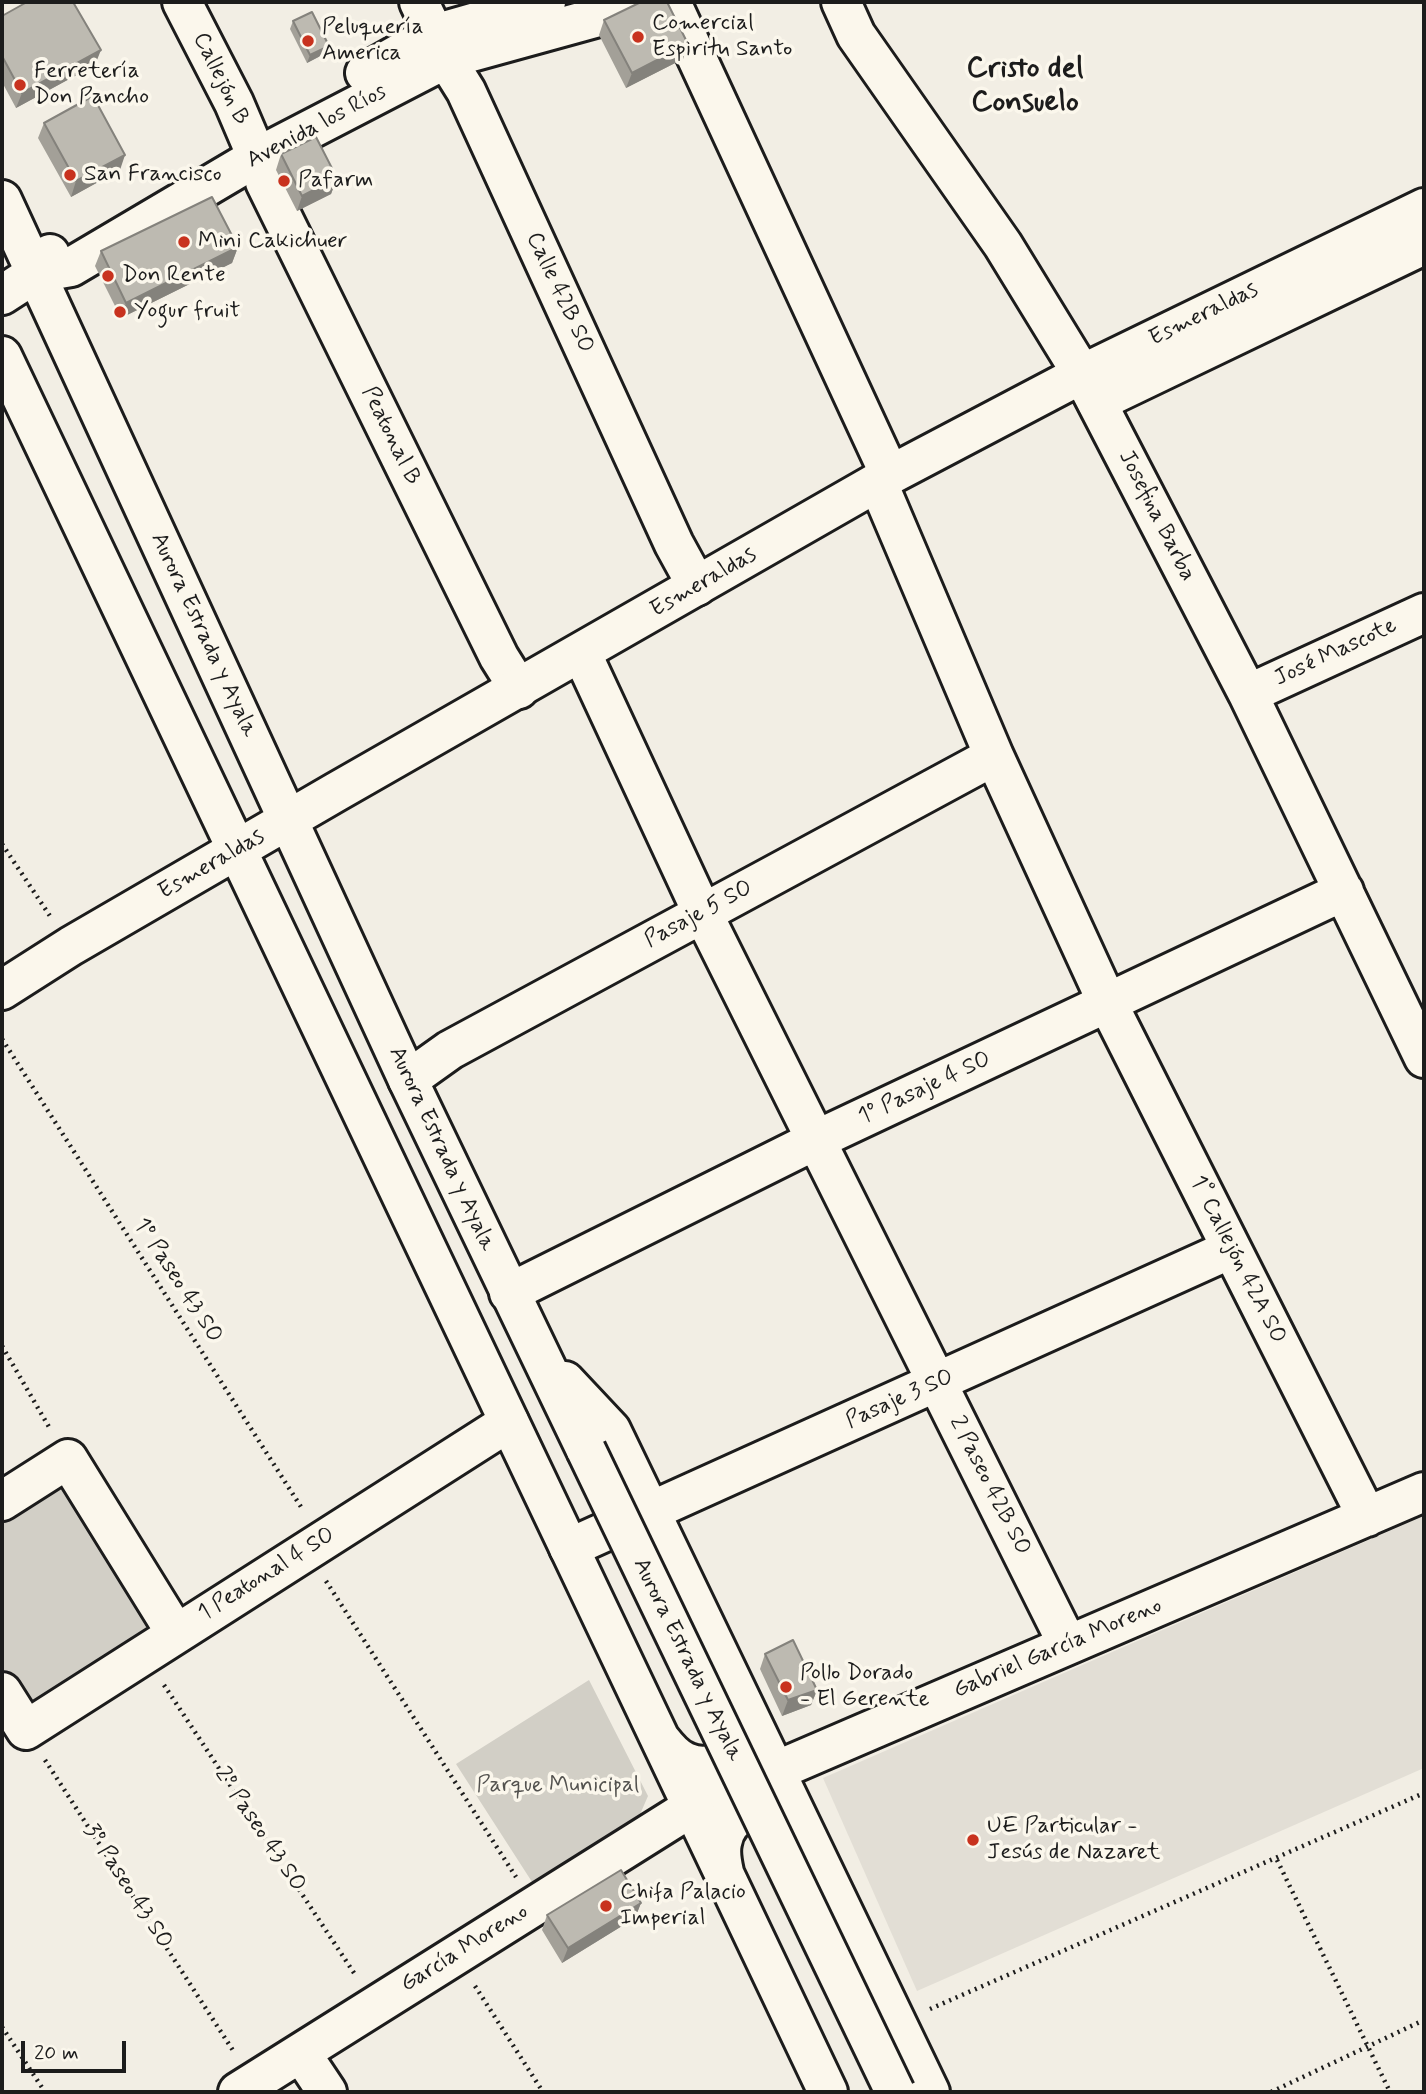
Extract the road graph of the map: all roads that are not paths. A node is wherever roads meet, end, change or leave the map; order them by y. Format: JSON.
{"nodes":[{"id":1,"x":182,"y":2,"type":"edge"},
{"id":2,"x":546,"y":2,"type":"edge"},
{"id":3,"x":653,"y":2,"type":"edge"},
{"id":4,"x":671,"y":2,"type":"edge"},
{"id":5,"x":841,"y":2,"type":"edge"},
{"id":6,"x":433,"y":32,"type":"edge"},
{"id":7,"x":257,"y":159,"type":"junction"},
{"id":8,"x":2,"y":200,"type":"edge"},
{"id":9,"x":1424,"y":208,"type":"edge"},
{"id":10,"x":1424,"y":245,"type":"edge"},
{"id":11,"x":36,"y":273,"type":"junction"},
{"id":12,"x":2,"y":295,"type":"edge"},
{"id":13,"x":2,"y":356,"type":"edge"},
{"id":14,"x":1090,"y":388,"type":"junction"},
{"id":15,"x":884,"y":479,"type":"junction"},
{"id":16,"x":697,"y":586,"type":"junction"},
{"id":17,"x":1424,"y":612,"type":"edge"},
{"id":18,"x":582,"y":653,"type":"junction"},
{"id":19,"x":519,"y":689,"type":"junction"},
{"id":20,"x":1248,"y":694,"type":"junction"},
{"id":21,"x":994,"y":756,"type":"junction"},
{"id":22,"x":289,"y":820,"type":"junction"},
{"id":23,"x":237,"y":852,"type":"junction"},
{"id":24,"x":1344,"y":891,"type":"junction"},
{"id":25,"x":702,"y":912,"type":"junction"},
{"id":26,"x":2,"y":990,"type":"edge"},
{"id":27,"x":1107,"y":1002,"type":"junction"},
{"id":28,"x":1424,"y":1058,"type":"edge"},
{"id":29,"x":408,"y":1080,"type":"junction"},
{"id":30,"x":817,"y":1140,"type":"junction"},
{"id":31,"x":1231,"y":1249,"type":"junction"},
{"id":32,"x":509,"y":1293,"type":"junction"},
{"id":33,"x":538,"y":1352,"type":"junction"},
{"id":34,"x":937,"y":1383,"type":"junction"},
{"id":35,"x":509,"y":1422,"type":"junction"},
{"id":36,"x":1424,"y":1492,"type":"edge"},
{"id":37,"x":2,"y":1501,"type":"edge"},
{"id":38,"x":650,"y":1511,"type":"junction"},
{"id":39,"x":1367,"y":1517,"type":"junction"},
{"id":40,"x":569,"y":1548,"type":"junction"},
{"id":41,"x":175,"y":1632,"type":"junction"},
{"id":42,"x":1068,"y":1644,"type":"junction"},
{"id":43,"x":2,"y":1692,"type":"edge"},
{"id":44,"x":742,"y":1701,"type":"junction"},
{"id":45,"x":661,"y":1740,"type":"junction"},
{"id":46,"x":775,"y":1770,"type":"junction"},
{"id":47,"x":692,"y":1807,"type":"junction"},
{"id":48,"x":804,"y":1831,"type":"junction"},
{"id":49,"x":724,"y":1872,"type":"junction"},
{"id":50,"x":301,"y":2053,"type":"junction"},
{"id":51,"x":245,"y":2087,"type":"edge"},
{"id":52,"x":327,"y":2092,"type":"edge"},
{"id":53,"x":828,"y":2092,"type":"edge"},
{"id":54,"x":895,"y":2092,"type":"edge"},
{"id":55,"x":930,"y":2092,"type":"edge"}],
"edges":[{"from":1,"to":7,"type":"street","name":"Callejón B"},
{"from":2,"to":6,"type":"street","name":"Avenida los Ríos"},
{"from":3,"to":6,"type":"street","name":"Avenida los Ríos"},
{"from":4,"to":15,"type":"street","name":"1° Callejón 42A SO"},
{"from":5,"to":14,"type":"street","name":"Josefina Barba"},
{"from":6,"to":7,"type":"street","name":"Avenida los Ríos"},
{"from":6,"to":16,"type":"street","name":"Calle 42B SO"},
{"from":7,"to":11,"type":"street","name":"Avenida los Ríos"},
{"from":7,"to":19,"type":"street","name":"Peatonal B"},
{"from":8,"to":11,"type":"street","name":"Aurora Estrada y Ayala"},
{"from":9,"to":14,"type":"street","name":"Esmeraldas"},
{"from":10,"to":14,"type":"street","name":"Esmeraldas"},
{"from":11,"to":12,"type":"street","name":"Avenida los Ríos"},
{"from":11,"to":22,"type":"street","name":"Aurora Estrada y Ayala"},
{"from":13,"to":23,"type":"street"},
{"from":14,"to":15,"type":"street","name":"Esmeraldas"},
{"from":14,"to":20,"type":"street","name":"Josefina Barba"},
{"from":15,"to":16,"type":"street","name":"Esmeraldas"},
{"from":15,"to":21,"type":"street","name":"1° Callejón 42A SO"},
{"from":16,"to":18,"type":"street","name":"Esmeraldas"},
{"from":17,"to":20,"type":"street","name":"José Mascote"},
{"from":18,"to":19,"type":"street","name":"Esmeraldas"},
{"from":18,"to":25,"type":"street","name":"2 Paseo 42B SO"},
{"from":19,"to":22,"type":"street","name":"Esmeraldas"},
{"from":20,"to":24,"type":"street","name":"Josefina Barba"},
{"from":21,"to":25,"type":"street","name":"Pasaje 5 SO"},
{"from":21,"to":27,"type":"street","name":"1° Callejón 42A SO"},
{"from":22,"to":23,"type":"street","name":"Esmeraldas"},
{"from":22,"to":29,"type":"street","name":"Aurora Estrada y Ayala"},
{"from":23,"to":26,"type":"street","name":"Esmeraldas"},
{"from":23,"to":35,"type":"street"},
{"from":24,"to":27,"type":"street","name":"1º Pasaje 4 SO"},
{"from":24,"to":28,"type":"street","name":"Josefina Barba"},
{"from":25,"to":29,"type":"street","name":"Pasaje 5 SO"},
{"from":25,"to":30,"type":"street","name":"2 Paseo 42B SO"},
{"from":27,"to":30,"type":"street","name":"1º Pasaje 4 SO"},
{"from":27,"to":31,"type":"street","name":"1° Callejón 42A SO"},
{"from":29,"to":32,"type":"street","name":"Aurora Estrada y Ayala"},
{"from":30,"to":32,"type":"street","name":"1º Pasaje 4 SO"},
{"from":30,"to":34,"type":"street","name":"2 Paseo 42B SO"},
{"from":31,"to":34,"type":"street","name":"Pasaje 3 SO"},
{"from":31,"to":39,"type":"street","name":"1° Callejón 42A SO"},
{"from":32,"to":33,"type":"street","name":"Aurora Estrada y Ayala"},
{"from":33,"to":38,"type":"street"},
{"from":33,"to":54,"type":"street","name":"Aurora Estrada y Ayala","bridge":true},
{"from":34,"to":38,"type":"street","name":"Pasaje 3 SO"},
{"from":34,"to":42,"type":"street","name":"2 Paseo 42B SO"},
{"from":35,"to":40,"type":"street"},
{"from":35,"to":41,"type":"street","name":"1 Peatonal 4 SO"},
{"from":36,"to":39,"type":"street","name":"Gabriel García Moreno"},
{"from":37,"to":41,"type":"street"},
{"from":38,"to":40,"type":"street","name":"Pasaje 3 SO"},
{"from":38,"to":44,"type":"street"},
{"from":39,"to":42,"type":"street","name":"Gabriel García Moreno"},
{"from":40,"to":45,"type":"street"},
{"from":41,"to":43,"type":"street","name":"1 Peatonal 4 SO"},
{"from":42,"to":46,"type":"street","name":"Gabriel García Moreno"},
{"from":44,"to":45,"type":"street"},
{"from":44,"to":46,"type":"street"},
{"from":45,"to":47,"type":"street"},
{"from":46,"to":47,"type":"street","name":"Gabriel García Moreno"},
{"from":46,"to":48,"type":"street"},
{"from":47,"to":49,"type":"street"},
{"from":47,"to":50,"type":"street","name":"García Moreno"},
{"from":48,"to":49,"type":"street"},
{"from":48,"to":55,"type":"street"},
{"from":49,"to":53,"type":"street"},
{"from":50,"to":51,"type":"street","name":"García Moreno"},
{"from":50,"to":52,"type":"street"}]}
